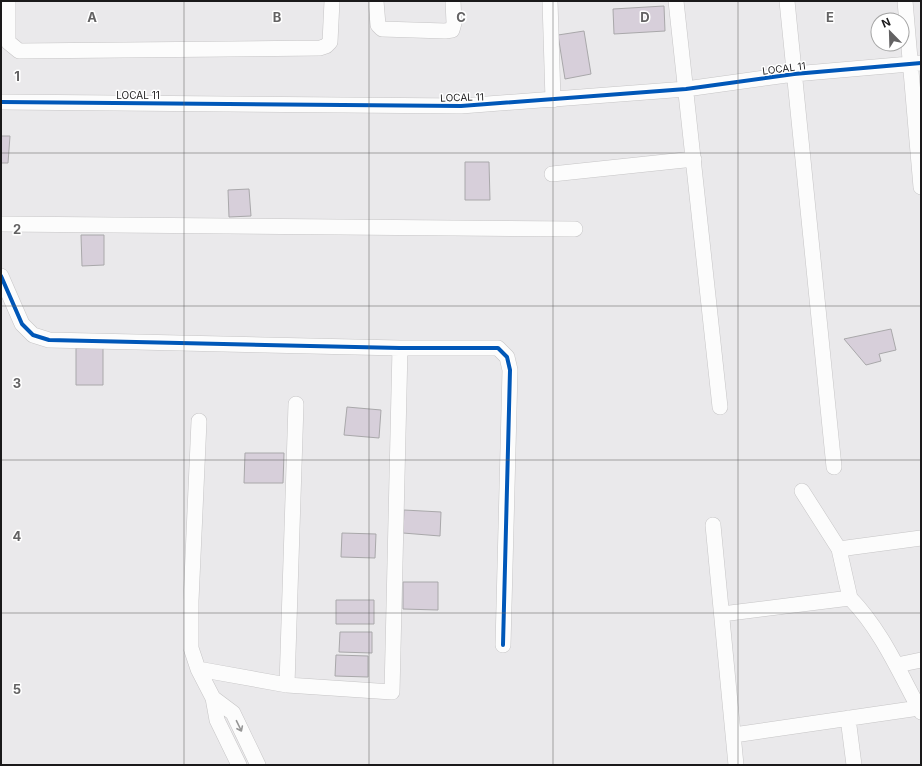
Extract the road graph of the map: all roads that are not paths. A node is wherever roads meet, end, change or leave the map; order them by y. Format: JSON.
{"nodes":[{"id":1,"x":8,"y":1,"type":"edge"},
{"id":2,"x":332,"y":1,"type":"edge"},
{"id":3,"x":376,"y":1,"type":"edge"},
{"id":4,"x":453,"y":1,"type":"edge"},
{"id":5,"x":550,"y":1,"type":"edge"},
{"id":6,"x":676,"y":1,"type":"edge"},
{"id":7,"x":787,"y":1,"type":"edge"},
{"id":8,"x":904,"y":1,"type":"edge"},
{"id":9,"x":915,"y":63,"type":"edge"},
{"id":10,"x":794,"y":74,"type":"junction"},
{"id":11,"x":686,"y":88,"type":"junction"},
{"id":12,"x":553,"y":100,"type":"junction"},
{"id":13,"x":1,"y":102,"type":"edge"},
{"id":14,"x":694,"y":159,"type":"junction"},
{"id":15,"x":552,"y":174,"type":"dead end"},
{"id":16,"x":921,"y":187,"type":"edge"},
{"id":17,"x":1,"y":224,"type":"edge"},
{"id":18,"x":575,"y":230,"type":"dead end"},
{"id":19,"x":1,"y":276,"type":"edge"},
{"id":20,"x":400,"y":348,"type":"junction"},
{"id":21,"x":296,"y":404,"type":"dead end"},
{"id":22,"x":720,"y":406,"type":"dead end"},
{"id":23,"x":199,"y":421,"type":"dead end"},
{"id":24,"x":834,"y":467,"type":"dead end"},
{"id":25,"x":802,"y":491,"type":"dead end"},
{"id":26,"x":713,"y":525,"type":"dead end"},
{"id":27,"x":921,"y":538,"type":"edge"},
{"id":28,"x":839,"y":549,"type":"junction"},
{"id":29,"x":850,"y":598,"type":"junction"},
{"id":30,"x":722,"y":614,"type":"junction"},
{"id":31,"x":503,"y":645,"type":"dead end"},
{"id":32,"x":921,"y":660,"type":"edge"},
{"id":33,"x":897,"y":665,"type":"junction"},
{"id":34,"x":198,"y":669,"type":"junction"},
{"id":35,"x":287,"y":685,"type":"junction"},
{"id":36,"x":213,"y":698,"type":"junction"},
{"id":37,"x":920,"y":708,"type":"edge"},
{"id":38,"x":848,"y":718,"type":"junction"},
{"id":39,"x":734,"y":735,"type":"junction"},
{"id":40,"x":239,"y":765,"type":"edge"},
{"id":41,"x":258,"y":765,"type":"edge"},
{"id":42,"x":736,"y":765,"type":"edge"},
{"id":43,"x":854,"y":765,"type":"edge"}],
"edges":[{"from":1,"to":2,"type":"street"},
{"from":3,"to":4,"type":"street"},
{"from":5,"to":12,"type":"street"},
{"from":6,"to":11,"type":"street"},
{"from":7,"to":10,"type":"street"},
{"from":8,"to":9,"type":"street"},
{"from":9,"to":10,"type":"street","name":"LOCAL 11"},
{"from":9,"to":16,"type":"street"},
{"from":10,"to":11,"type":"street","name":"LOCAL 11"},
{"from":10,"to":24,"type":"street"},
{"from":11,"to":12,"type":"street","name":"LOCAL 11"},
{"from":11,"to":14,"type":"street"},
{"from":12,"to":13,"type":"street","name":"LOCAL 11"},
{"from":14,"to":15,"type":"street"},
{"from":14,"to":22,"type":"street"},
{"from":17,"to":18,"type":"street"},
{"from":19,"to":20,"type":"street"},
{"from":20,"to":31,"type":"street"},
{"from":20,"to":35,"type":"street"},
{"from":21,"to":35,"type":"street"},
{"from":23,"to":34,"type":"street"},
{"from":25,"to":28,"type":"street"},
{"from":26,"to":30,"type":"street"},
{"from":27,"to":28,"type":"street"},
{"from":28,"to":29,"type":"street"},
{"from":29,"to":30,"type":"street"},
{"from":29,"to":33,"type":"street"},
{"from":30,"to":39,"type":"street"},
{"from":32,"to":33,"type":"street"},
{"from":33,"to":37,"type":"street"},
{"from":34,"to":35,"type":"street"},
{"from":34,"to":36,"type":"street"},
{"from":36,"to":40,"type":"street"},
{"from":36,"to":41,"type":"street","one_way":true},
{"from":37,"to":38,"type":"street"},
{"from":38,"to":39,"type":"street"},
{"from":38,"to":43,"type":"street"},
{"from":39,"to":42,"type":"street"}]}
